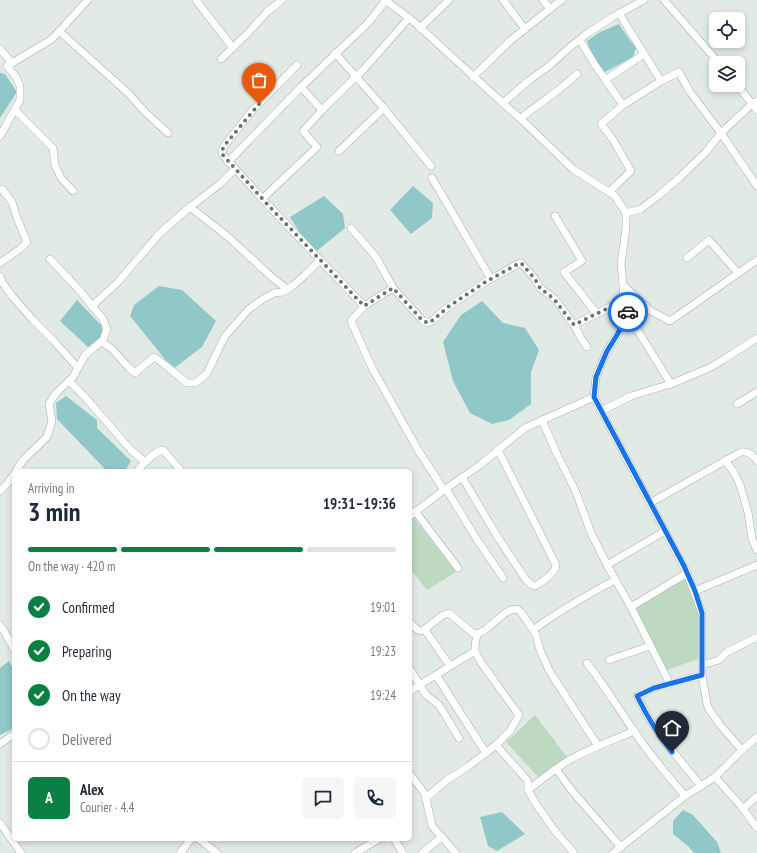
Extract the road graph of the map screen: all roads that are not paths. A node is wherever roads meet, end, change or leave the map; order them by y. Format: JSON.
{"nodes":[{"id":1,"x":88,"y":0,"type":"edge"},
{"id":2,"x":196,"y":0,"type":"edge"},
{"id":3,"x":282,"y":0,"type":"edge"},
{"id":4,"x":385,"y":0,"type":"edge"},
{"id":5,"x":449,"y":0,"type":"edge"},
{"id":6,"x":503,"y":0,"type":"edge"},
{"id":7,"x":543,"y":0,"type":"edge"},
{"id":8,"x":562,"y":0,"type":"edge"},
{"id":9,"x":644,"y":0,"type":"edge"},
{"id":10,"x":664,"y":0,"type":"edge"},
{"id":11,"x":550,"y":9,"type":"junction"},
{"id":12,"x":619,"y":13,"type":"junction"},
{"id":13,"x":409,"y":18,"type":"junction"},
{"id":14,"x":420,"y":28,"type":"junction"},
{"id":15,"x":525,"y":29,"type":"junction"},
{"id":16,"x":59,"y":32,"type":"junction"},
{"id":17,"x":580,"y":40,"type":"junction"},
{"id":18,"x":233,"y":48,"type":"junction"},
{"id":19,"x":0,"y":49,"type":"edge"},
{"id":20,"x":335,"y":53,"type":"junction"},
{"id":21,"x":644,"y":54,"type":"junction"},
{"id":22,"x":713,"y":56,"type":"edge"},
{"id":23,"x":221,"y":60,"type":"dead end"},
{"id":24,"x":12,"y":63,"type":"junction"},
{"id":25,"x":297,"y":65,"type":"dead end"},
{"id":26,"x":577,"y":74,"type":"dead end"},
{"id":27,"x":355,"y":77,"type":"junction"},
{"id":28,"x":474,"y":77,"type":"junction"},
{"id":29,"x":605,"y":80,"type":"junction"},
{"id":30,"x":661,"y":81,"type":"junction"},
{"id":31,"x":301,"y":88,"type":"junction"},
{"id":32,"x":744,"y":92,"type":"edge"},
{"id":33,"x":755,"y":102,"type":"edge"},
{"id":34,"x":503,"y":103,"type":"junction"},
{"id":35,"x":623,"y":105,"type":"junction"},
{"id":36,"x":384,"y":108,"type":"junction"},
{"id":37,"x":15,"y":110,"type":"junction"},
{"id":38,"x":322,"y":110,"type":"junction"},
{"id":39,"x":757,"y":110,"type":"edge"},
{"id":40,"x":521,"y":118,"type":"junction"},
{"id":41,"x":168,"y":133,"type":"dead end"},
{"id":42,"x":721,"y":133,"type":"junction"},
{"id":43,"x":0,"y":136,"type":"edge"},
{"id":44,"x":339,"y":151,"type":"dead end"},
{"id":45,"x":228,"y":162,"type":"junction"},
{"id":46,"x":431,"y":166,"type":"dead end"},
{"id":47,"x":235,"y":169,"type":"junction"},
{"id":48,"x":432,"y":178,"type":"dead end"},
{"id":49,"x":757,"y":186,"type":"edge"},
{"id":50,"x":0,"y":189,"type":"edge"},
{"id":51,"x":73,"y":191,"type":"dead end"},
{"id":52,"x":609,"y":192,"type":"junction"},
{"id":53,"x":262,"y":199,"type":"junction"},
{"id":54,"x":190,"y":207,"type":"junction"},
{"id":55,"x":626,"y":213,"type":"junction"},
{"id":56,"x":555,"y":216,"type":"dead end"},
{"id":57,"x":351,"y":228,"type":"dead end"},
{"id":58,"x":687,"y":258,"type":"dead end"},
{"id":59,"x":50,"y":259,"type":"dead end"},
{"id":60,"x":320,"y":260,"type":"junction"},
{"id":61,"x":757,"y":260,"type":"edge"},
{"id":62,"x":0,"y":263,"type":"edge"},
{"id":63,"x":738,"y":273,"type":"junction"},
{"id":64,"x":0,"y":276,"type":"edge"},
{"id":65,"x":491,"y":279,"type":"junction"},
{"id":66,"x":623,"y":285,"type":"junction"},
{"id":67,"x":393,"y":288,"type":"junction"},
{"id":68,"x":287,"y":289,"type":"junction"},
{"id":69,"x":624,"y":300,"type":"junction"},
{"id":70,"x":92,"y":306,"type":"junction"},
{"id":71,"x":364,"y":306,"type":"junction"},
{"id":72,"x":596,"y":314,"type":"junction"},
{"id":73,"x":628,"y":314,"type":"junction"},
{"id":74,"x":574,"y":325,"type":"junction"},
{"id":75,"x":757,"y":338,"type":"edge"},
{"id":76,"x":102,"y":342,"type":"junction"},
{"id":77,"x":587,"y":347,"type":"dead end"},
{"id":78,"x":78,"y":368,"type":"junction"},
{"id":79,"x":69,"y":381,"type":"junction"},
{"id":80,"x":671,"y":384,"type":"junction"},
{"id":81,"x":757,"y":392,"type":"edge"},
{"id":82,"x":594,"y":397,"type":"junction"},
{"id":83,"x":737,"y":404,"type":"dead end"},
{"id":84,"x":601,"y":411,"type":"junction"},
{"id":85,"x":542,"y":420,"type":"junction"},
{"id":86,"x":498,"y":450,"type":"junction"},
{"id":87,"x":725,"y":460,"type":"junction"},
{"id":88,"x":757,"y":461,"type":"edge"},
{"id":89,"x":145,"y":462,"type":"junction"},
{"id":90,"x":17,"y":469,"type":"edge"},
{"id":91,"x":139,"y":469,"type":"edge"},
{"id":92,"x":179,"y":469,"type":"edge"},
{"id":93,"x":462,"y":477,"type":"junction"},
{"id":94,"x":12,"y":479,"type":"edge"},
{"id":95,"x":445,"y":489,"type":"junction"},
{"id":96,"x":0,"y":491,"type":"edge"},
{"id":97,"x":650,"y":503,"type":"junction"},
{"id":98,"x":413,"y":514,"type":"edge"},
{"id":99,"x":665,"y":531,"type":"junction"},
{"id":100,"x":757,"y":550,"type":"edge"},
{"id":101,"x":607,"y":565,"type":"junction"},
{"id":102,"x":757,"y":565,"type":"edge"},
{"id":103,"x":458,"y":568,"type":"dead end"},
{"id":104,"x":687,"y":573,"type":"junction"},
{"id":105,"x":503,"y":578,"type":"dead end"},
{"id":106,"x":615,"y":580,"type":"junction"},
{"id":107,"x":695,"y":591,"type":"junction"},
{"id":108,"x":631,"y":607,"type":"junction"},
{"id":109,"x":412,"y":624,"type":"edge"},
{"id":110,"x":0,"y":625,"type":"edge"},
{"id":111,"x":425,"y":630,"type":"junction"},
{"id":112,"x":533,"y":630,"type":"junction"},
{"id":113,"x":477,"y":634,"type":"junction"},
{"id":114,"x":757,"y":637,"type":"edge"},
{"id":115,"x":12,"y":646,"type":"edge"},
{"id":116,"x":650,"y":646,"type":"junction"},
{"id":117,"x":475,"y":651,"type":"junction"},
{"id":118,"x":609,"y":660,"type":"dead end"},
{"id":119,"x":587,"y":663,"type":"dead end"},
{"id":120,"x":702,"y":665,"type":"junction"},
{"id":121,"x":450,"y":666,"type":"junction"},
{"id":122,"x":412,"y":672,"type":"edge"},
{"id":123,"x":436,"y":675,"type":"junction"},
{"id":124,"x":702,"y":675,"type":"junction"},
{"id":125,"x":670,"y":684,"type":"junction"},
{"id":126,"x":420,"y":685,"type":"junction"},
{"id":127,"x":412,"y":691,"type":"edge"},
{"id":128,"x":634,"y":731,"type":"junction"},
{"id":129,"x":12,"y":735,"type":"edge"},
{"id":130,"x":757,"y":737,"type":"edge"},
{"id":131,"x":459,"y":738,"type":"dead end"},
{"id":132,"x":0,"y":744,"type":"edge"},
{"id":133,"x":496,"y":745,"type":"junction"},
{"id":134,"x":598,"y":746,"type":"junction"},
{"id":135,"x":742,"y":750,"type":"junction"},
{"id":136,"x":486,"y":752,"type":"junction"},
{"id":137,"x":556,"y":769,"type":"junction"},
{"id":138,"x":412,"y":777,"type":"edge"},
{"id":139,"x":716,"y":777,"type":"junction"},
{"id":140,"x":701,"y":786,"type":"junction"},
{"id":141,"x":528,"y":790,"type":"junction"},
{"id":142,"x":685,"y":796,"type":"junction"},
{"id":143,"x":757,"y":796,"type":"edge"},
{"id":144,"x":426,"y":798,"type":"junction"},
{"id":145,"x":743,"y":808,"type":"junction"},
{"id":146,"x":0,"y":823,"type":"edge"},
{"id":147,"x":757,"y":828,"type":"edge"},
{"id":148,"x":442,"y":837,"type":"junction"},
{"id":149,"x":12,"y":840,"type":"edge"},
{"id":150,"x":13,"y":841,"type":"edge"},
{"id":151,"x":189,"y":841,"type":"edge"},
{"id":152,"x":202,"y":841,"type":"edge"},
{"id":153,"x":376,"y":841,"type":"edge"},
{"id":154,"x":395,"y":841,"type":"edge"},
{"id":155,"x":621,"y":847,"type":"junction"},
{"id":156,"x":21,"y":853,"type":"edge"},
{"id":157,"x":180,"y":853,"type":"edge"},
{"id":158,"x":217,"y":853,"type":"edge"},
{"id":159,"x":355,"y":853,"type":"edge"},
{"id":160,"x":403,"y":853,"type":"edge"},
{"id":161,"x":422,"y":853,"type":"edge"},
{"id":162,"x":456,"y":853,"type":"edge"},
{"id":163,"x":574,"y":853,"type":"edge"},
{"id":164,"x":614,"y":853,"type":"edge"}],
"edges":[{"from":1,"to":16,"type":"street"},
{"from":2,"to":18,"type":"street"},
{"from":3,"to":18,"type":"street"},
{"from":4,"to":13,"type":"street"},
{"from":4,"to":20,"type":"street"},
{"from":5,"to":14,"type":"street"},
{"from":6,"to":15,"type":"street"},
{"from":7,"to":11,"type":"street"},
{"from":8,"to":11,"type":"street"},
{"from":9,"to":12,"type":"street"},
{"from":10,"to":22,"type":"street"},
{"from":11,"to":15,"type":"street"},
{"from":12,"to":17,"type":"street"},
{"from":12,"to":21,"type":"street"},
{"from":13,"to":14,"type":"street"},
{"from":13,"to":27,"type":"street"},
{"from":14,"to":28,"type":"street"},
{"from":15,"to":28,"type":"street"},
{"from":16,"to":24,"type":"street"},
{"from":16,"to":41,"type":"street"},
{"from":17,"to":29,"type":"street"},
{"from":17,"to":34,"type":"street"},
{"from":18,"to":23,"type":"street"},
{"from":19,"to":24,"type":"street"},
{"from":20,"to":27,"type":"street"},
{"from":20,"to":31,"type":"street"},
{"from":21,"to":29,"type":"street"},
{"from":21,"to":30,"type":"street"},
{"from":24,"to":37,"type":"street"},
{"from":25,"to":45,"type":"street"},
{"from":26,"to":40,"type":"street"},
{"from":27,"to":36,"type":"street"},
{"from":27,"to":38,"type":"street"},
{"from":28,"to":34,"type":"street"},
{"from":29,"to":35,"type":"street"},
{"from":30,"to":35,"type":"street"},
{"from":30,"to":42,"type":"street"},
{"from":31,"to":38,"type":"street"},
{"from":31,"to":45,"type":"street"},
{"from":32,"to":33,"type":"street"},
{"from":33,"to":39,"type":"street"},
{"from":33,"to":42,"type":"street"},
{"from":34,"to":40,"type":"street"},
{"from":35,"to":52,"type":"street"},
{"from":36,"to":44,"type":"street"},
{"from":36,"to":46,"type":"street"},
{"from":37,"to":43,"type":"street"},
{"from":37,"to":51,"type":"street"},
{"from":38,"to":53,"type":"street"},
{"from":40,"to":52,"type":"street"},
{"from":42,"to":49,"type":"street"},
{"from":42,"to":55,"type":"street"},
{"from":45,"to":47,"type":"street"},
{"from":47,"to":53,"type":"street"},
{"from":47,"to":54,"type":"street"},
{"from":48,"to":65,"type":"street"},
{"from":50,"to":62,"type":"street"},
{"from":52,"to":55,"type":"street"},
{"from":53,"to":60,"type":"street"},
{"from":54,"to":68,"type":"street"},
{"from":54,"to":70,"type":"street"},
{"from":55,"to":66,"type":"street"},
{"from":56,"to":72,"type":"street"},
{"from":57,"to":67,"type":"street"},
{"from":58,"to":63,"type":"street"},
{"from":59,"to":70,"type":"street"},
{"from":60,"to":68,"type":"street"},
{"from":60,"to":71,"type":"street"},
{"from":61,"to":63,"type":"street"},
{"from":63,"to":66,"type":"street"},
{"from":64,"to":78,"type":"street"},
{"from":65,"to":67,"type":"street"},
{"from":65,"to":74,"type":"street"},
{"from":66,"to":69,"type":"street"},
{"from":67,"to":71,"type":"street"},
{"from":68,"to":76,"type":"street"},
{"from":69,"to":72,"type":"street"},
{"from":69,"to":73,"type":"street"},
{"from":70,"to":76,"type":"street"},
{"from":71,"to":95,"type":"street"},
{"from":72,"to":74,"type":"street"},
{"from":73,"to":80,"type":"street"},
{"from":73,"to":82,"type":"street"},
{"from":74,"to":77,"type":"street"},
{"from":75,"to":80,"type":"street"},
{"from":76,"to":78,"type":"street"},
{"from":78,"to":79,"type":"street"},
{"from":79,"to":89,"type":"street"},
{"from":79,"to":90,"type":"street"},
{"from":80,"to":84,"type":"street"},
{"from":81,"to":83,"type":"street"},
{"from":82,"to":84,"type":"street"},
{"from":82,"to":85,"type":"street"},
{"from":84,"to":97,"type":"street"},
{"from":85,"to":86,"type":"street"},
{"from":85,"to":101,"type":"street"},
{"from":86,"to":93,"type":"street"},
{"from":86,"to":93,"type":"street"},
{"from":87,"to":88,"type":"street"},
{"from":87,"to":97,"type":"street"},
{"from":87,"to":100,"type":"street"},
{"from":89,"to":91,"type":"street"},
{"from":89,"to":92,"type":"street"},
{"from":93,"to":95,"type":"street"},
{"from":94,"to":96,"type":"street"},
{"from":95,"to":98,"type":"street"},
{"from":95,"to":105,"type":"street"},
{"from":97,"to":99,"type":"street"},
{"from":98,"to":103,"type":"street"},
{"from":99,"to":101,"type":"street"},
{"from":99,"to":104,"type":"street"},
{"from":101,"to":106,"type":"street"},
{"from":102,"to":107,"type":"street"},
{"from":104,"to":107,"type":"street"},
{"from":104,"to":108,"type":"street"},
{"from":106,"to":108,"type":"street"},
{"from":106,"to":112,"type":"street"},
{"from":107,"to":120,"type":"street"},
{"from":108,"to":116,"type":"street"},
{"from":109,"to":111,"type":"street"},
{"from":110,"to":115,"type":"street"},
{"from":111,"to":113,"type":"street"},
{"from":111,"to":121,"type":"street"},
{"from":112,"to":113,"type":"street"},
{"from":112,"to":134,"type":"street"},
{"from":113,"to":117,"type":"street"},
{"from":114,"to":120,"type":"street"},
{"from":116,"to":118,"type":"street"},
{"from":116,"to":125,"type":"street"},
{"from":117,"to":121,"type":"street"},
{"from":117,"to":133,"type":"street"},
{"from":119,"to":128,"type":"street"},
{"from":120,"to":124,"type":"street"},
{"from":121,"to":123,"type":"street"},
{"from":122,"to":126,"type":"street"},
{"from":123,"to":126,"type":"street"},
{"from":123,"to":136,"type":"street"},
{"from":124,"to":125,"type":"street"},
{"from":124,"to":135,"type":"street"},
{"from":125,"to":140,"type":"street"},
{"from":126,"to":127,"type":"street"},
{"from":126,"to":131,"type":"street"},
{"from":128,"to":134,"type":"street"},
{"from":128,"to":142,"type":"street"},
{"from":129,"to":132,"type":"street"},
{"from":130,"to":135,"type":"street"},
{"from":133,"to":136,"type":"street"},
{"from":133,"to":141,"type":"street"},
{"from":134,"to":137,"type":"street"},
{"from":135,"to":139,"type":"street"},
{"from":136,"to":144,"type":"street"},
{"from":137,"to":141,"type":"street"},
{"from":137,"to":155,"type":"street"},
{"from":138,"to":144,"type":"street"},
{"from":139,"to":140,"type":"street"},
{"from":139,"to":145,"type":"street"},
{"from":140,"to":142,"type":"street"},
{"from":141,"to":163,"type":"street"},
{"from":142,"to":155,"type":"street"},
{"from":143,"to":145,"type":"street"},
{"from":144,"to":148,"type":"street"},
{"from":145,"to":147,"type":"street"},
{"from":146,"to":149,"type":"street"},
{"from":148,"to":161,"type":"street"},
{"from":148,"to":162,"type":"street"},
{"from":150,"to":156,"type":"street"},
{"from":151,"to":157,"type":"street"},
{"from":152,"to":158,"type":"street"},
{"from":153,"to":159,"type":"street"},
{"from":154,"to":160,"type":"street"},
{"from":155,"to":164,"type":"street"}]}
